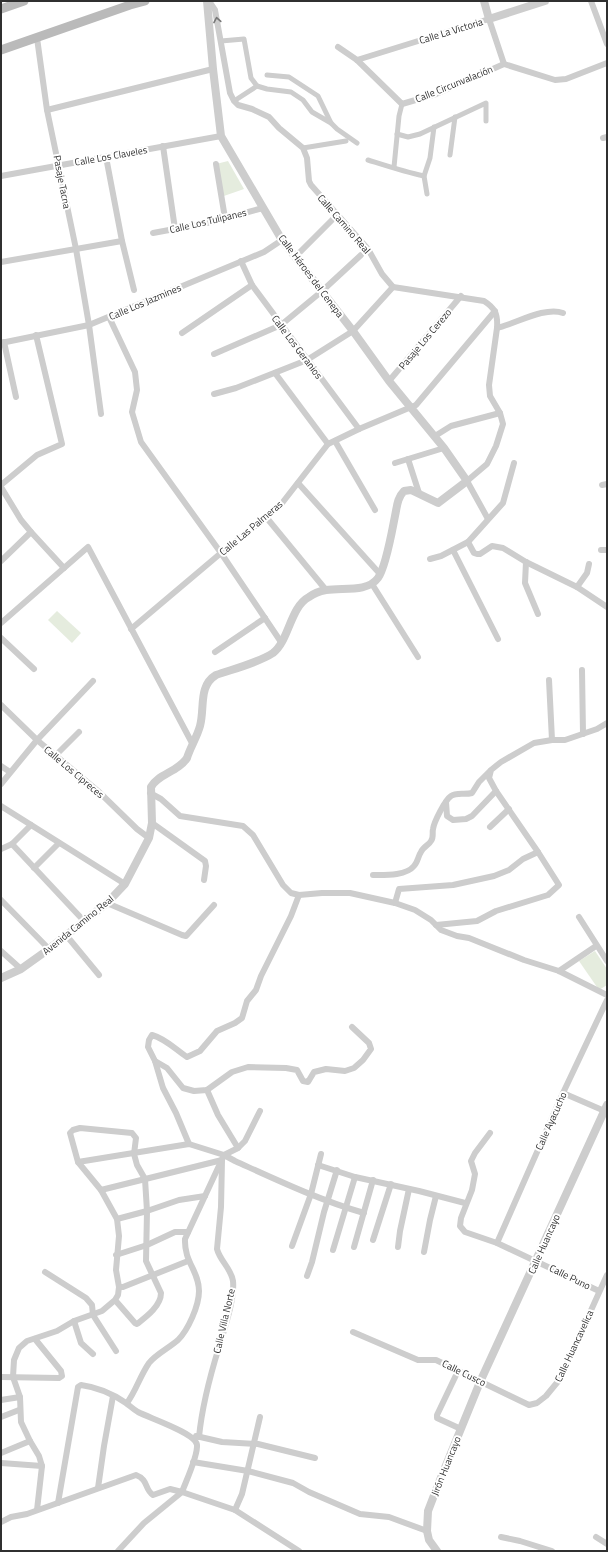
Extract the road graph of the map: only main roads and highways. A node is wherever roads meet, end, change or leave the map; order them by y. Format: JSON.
{"nodes":[{"id":1,"x":24,"y":1,"type":"edge"},
{"id":2,"x":145,"y":1,"type":"edge"},
{"id":3,"x":1,"y":9,"type":"edge"},
{"id":4,"x":1,"y":50,"type":"edge"}],
"edges":[{"from":1,"to":3,"type":"main road"},
{"from":2,"to":4,"type":"main road"}]}
